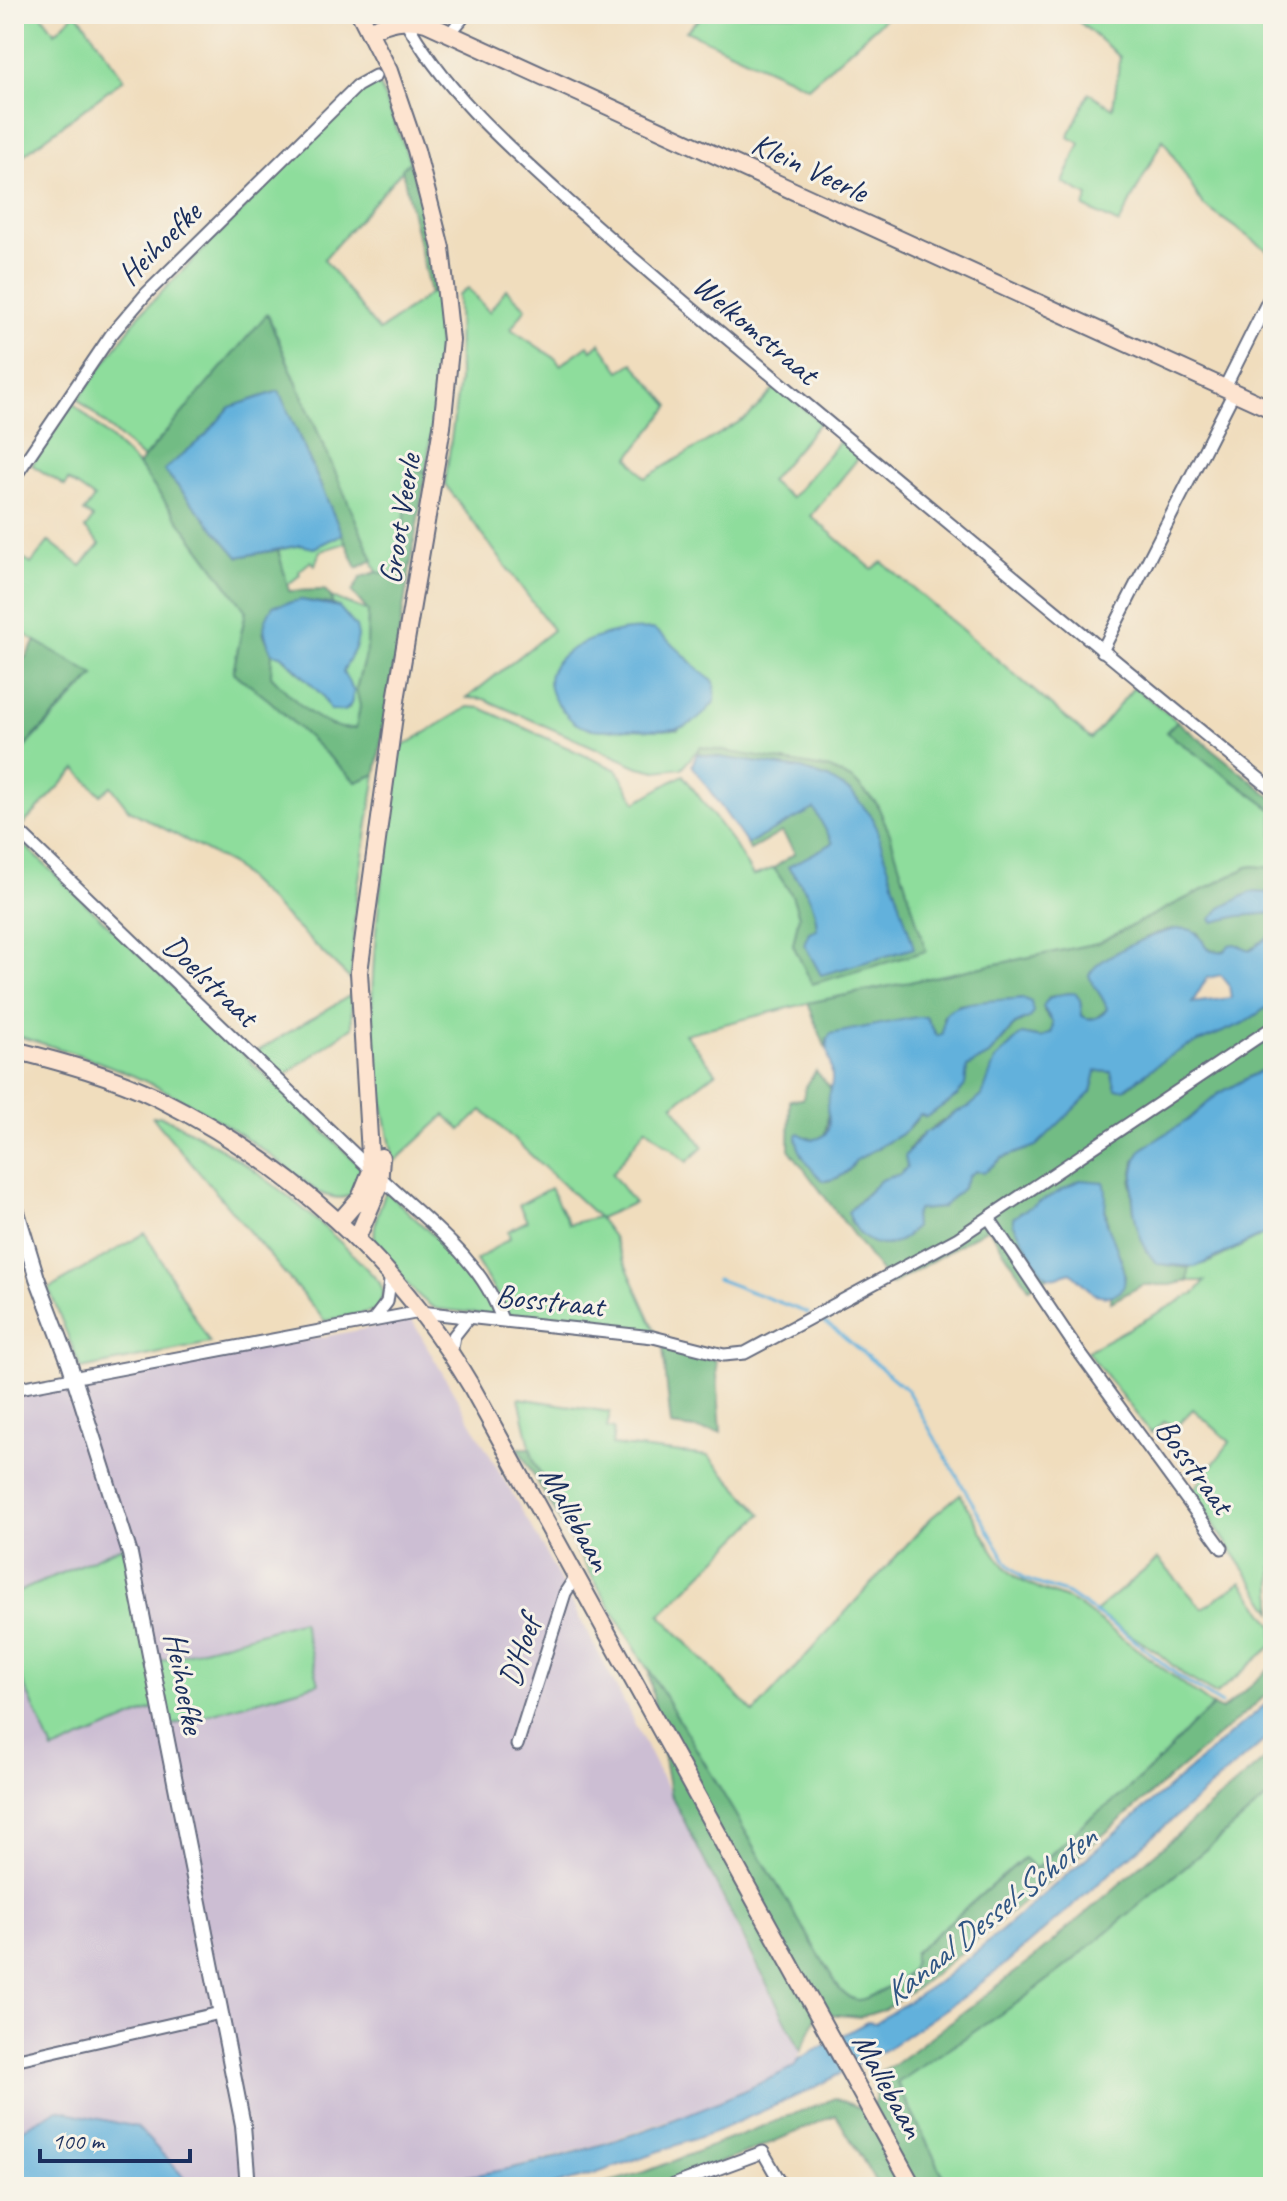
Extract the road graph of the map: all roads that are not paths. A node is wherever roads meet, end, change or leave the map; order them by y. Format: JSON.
{"nodes":[{"id":1,"x":360,"y":14,"type":"edge"},
{"id":2,"x":466,"y":14,"type":"edge"},
{"id":3,"x":404,"y":17,"type":"edge"},
{"id":4,"x":369,"y":31,"type":"junction"},
{"id":5,"x":450,"y":33,"type":"junction"},
{"id":6,"x":375,"y":76,"type":"dead end"},
{"id":7,"x":1273,"y":291,"type":"edge"},
{"id":8,"x":1230,"y":390,"type":"junction"},
{"id":9,"x":1273,"y":410,"type":"edge"},
{"id":10,"x":14,"y":478,"type":"edge"},
{"id":11,"x":1102,"y":651,"type":"junction"},
{"id":12,"x":1273,"y":790,"type":"edge"},
{"id":13,"x":14,"y":827,"type":"edge"},
{"id":14,"x":1273,"y":1027,"type":"edge"},
{"id":15,"x":14,"y":1050,"type":"edge"},
{"id":16,"x":376,"y":1175,"type":"junction"},
{"id":17,"x":14,"y":1202,"type":"edge"},
{"id":18,"x":989,"y":1218,"type":"junction"},
{"id":19,"x":339,"y":1222,"type":"junction"},
{"id":20,"x":357,"y":1238,"type":"junction"},
{"id":21,"x":391,"y":1274,"type":"junction"},
{"id":22,"x":420,"y":1312,"type":"junction"},
{"id":23,"x":469,"y":1317,"type":"junction"},
{"id":24,"x":373,"y":1320,"type":"junction"},
{"id":25,"x":502,"y":1320,"type":"junction"},
{"id":26,"x":451,"y":1353,"type":"junction"},
{"id":27,"x":73,"y":1377,"type":"junction"},
{"id":28,"x":14,"y":1389,"type":"edge"},
{"id":29,"x":1222,"y":1548,"type":"dead end"},
{"id":30,"x":576,"y":1576,"type":"junction"},
{"id":31,"x":517,"y":1745,"type":"dead end"},
{"id":32,"x":220,"y":2013,"type":"junction"},
{"id":33,"x":14,"y":2060,"type":"edge"},
{"id":34,"x":248,"y":2187,"type":"edge"},
{"id":35,"x":668,"y":2187,"type":"edge"},
{"id":36,"x":783,"y":2187,"type":"edge"},
{"id":37,"x":913,"y":2187,"type":"edge"}],
"edges":[{"from":1,"to":4,"type":"main road","name":"Groot Veerle"},
{"from":2,"to":5,"type":"street"},
{"from":3,"to":4,"type":"main road"},
{"from":3,"to":5,"type":"main road","name":"Klein Veerle"},
{"from":3,"to":11,"type":"street","name":"Welkomstraat"},
{"from":4,"to":16,"type":"main road","name":"Groot Veerle"},
{"from":5,"to":8,"type":"main road","name":"Klein Veerle"},
{"from":6,"to":10,"type":"street","name":"Heihoefke"},
{"from":7,"to":8,"type":"street"},
{"from":8,"to":9,"type":"main road","name":"Klein Veerle"},
{"from":8,"to":11,"type":"street"},
{"from":11,"to":12,"type":"street","name":"Welkomstraat"},
{"from":13,"to":16,"type":"street","name":"Doelstraat"},
{"from":14,"to":18,"type":"street","name":"Bosstraat"},
{"from":15,"to":19,"type":"main road","name":"Mallebaan"},
{"from":16,"to":19,"type":"main road"},
{"from":16,"to":20,"type":"main road","name":"Groot Veerle"},
{"from":16,"to":25,"type":"street","name":"Doelstraat"},
{"from":17,"to":27,"type":"street","name":"Heihoefke"},
{"from":18,"to":25,"type":"street","name":"Bosstraat"},
{"from":18,"to":29,"type":"street","name":"Bosstraat"},
{"from":19,"to":20,"type":"main road","name":"Mallebaan"},
{"from":20,"to":21,"type":"main road","name":"Mallebaan"},
{"from":21,"to":22,"type":"main road","name":"Mallebaan"},
{"from":21,"to":24,"type":"street"},
{"from":22,"to":23,"type":"street","name":"Bosstraat"},
{"from":22,"to":24,"type":"street","name":"Bosstraat"},
{"from":22,"to":26,"type":"main road","name":"Mallebaan"},
{"from":23,"to":25,"type":"street","name":"Bosstraat"},
{"from":23,"to":26,"type":"street"},
{"from":24,"to":27,"type":"street","name":"Bosstraat"},
{"from":26,"to":30,"type":"main road","name":"Mallebaan"},
{"from":27,"to":28,"type":"street","name":"Bosstraat"},
{"from":27,"to":32,"type":"street","name":"Heihoefke"},
{"from":30,"to":31,"type":"street","name":"D'Hoef"},
{"from":30,"to":37,"type":"main road","name":"Mallebaan"},
{"from":32,"to":33,"type":"street"},
{"from":32,"to":34,"type":"street","name":"Heihoefke"},
{"from":35,"to":36,"type":"street"}]}
